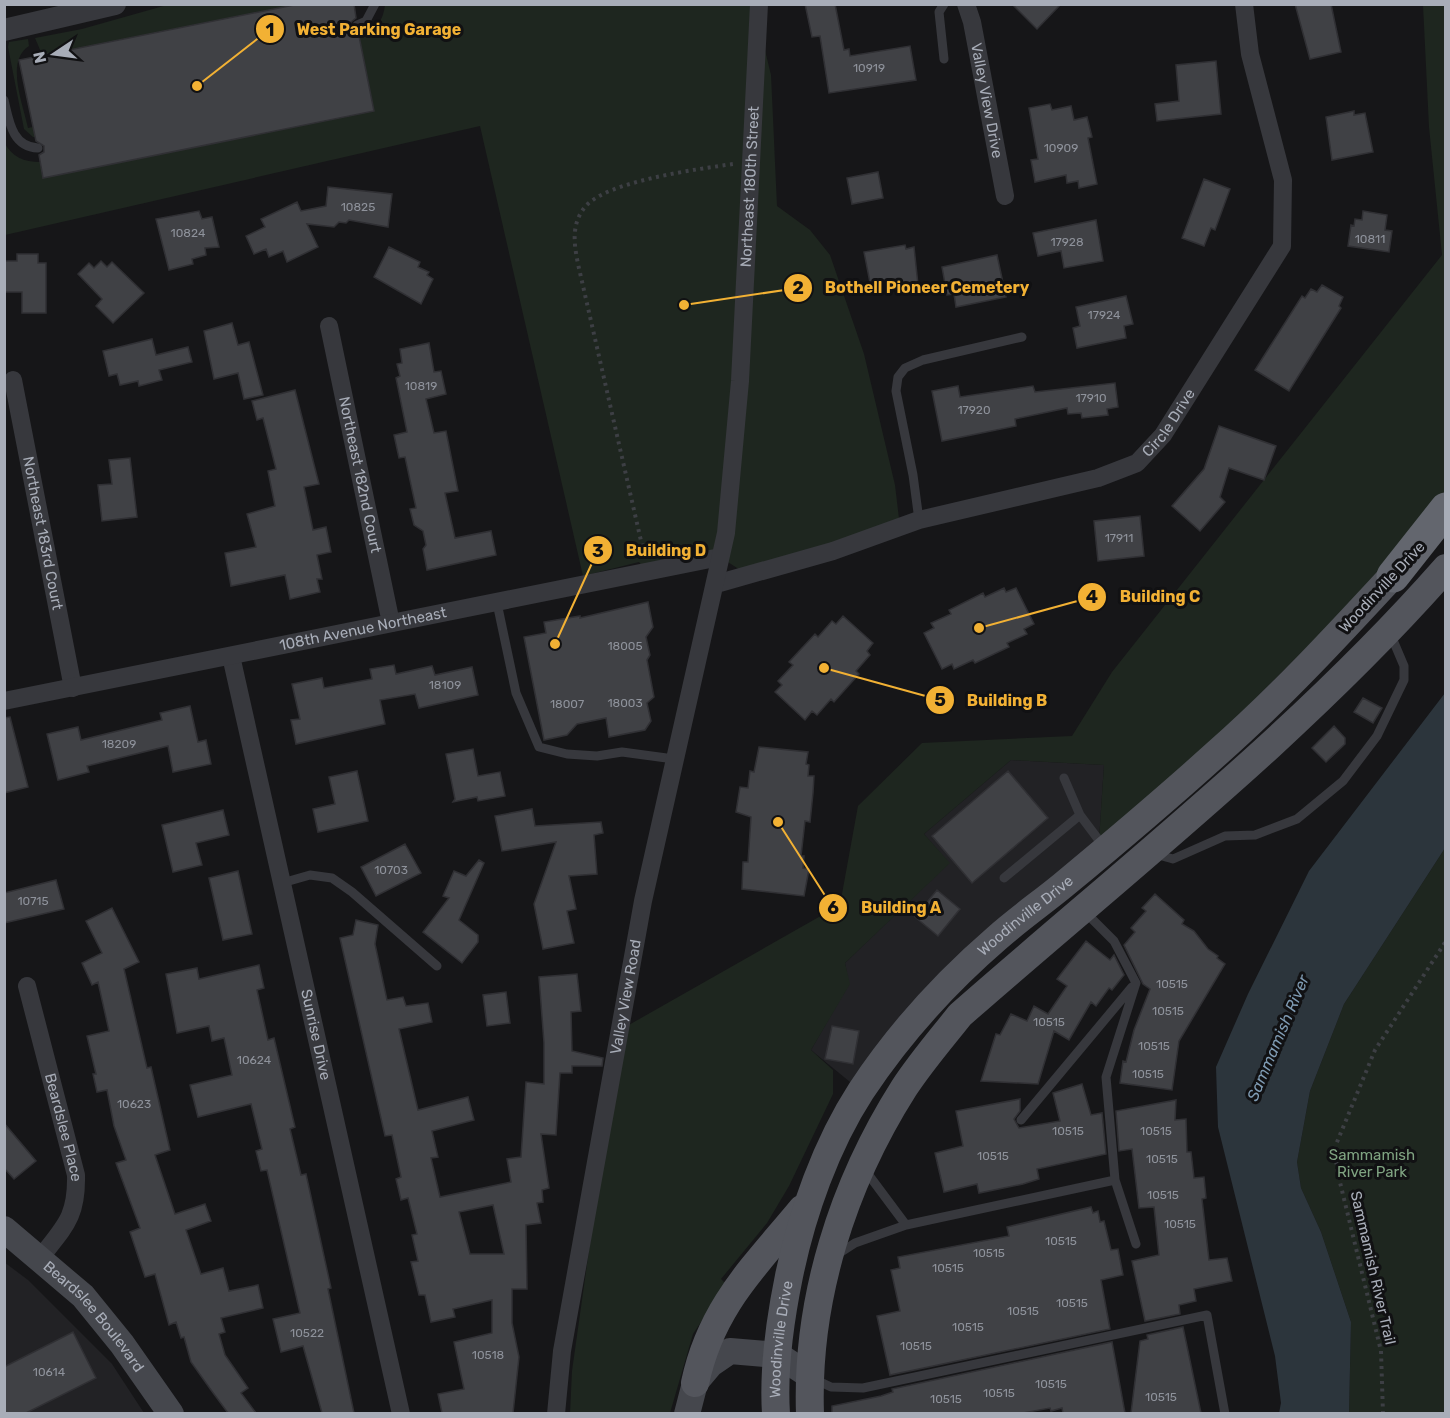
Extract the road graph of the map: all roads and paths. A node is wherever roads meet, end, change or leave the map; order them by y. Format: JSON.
{"nodes":[{"id":1,"x":115,"y":4,"type":"edge"},
{"id":2,"x":375,"y":4,"type":"edge"},
{"id":3,"x":759,"y":4,"type":"edge"},
{"id":4,"x":944,"y":4,"type":"edge"},
{"id":5,"x":966,"y":4,"type":"edge"},
{"id":6,"x":1244,"y":4,"type":"edge"},
{"id":7,"x":357,"y":25,"type":"dead end"},
{"id":8,"x":4,"y":30,"type":"edge"},
{"id":9,"x":944,"y":59,"type":"dead end"},
{"id":10,"x":4,"y":100,"type":"edge"},
{"id":11,"x":38,"y":148,"type":"dead end"},
{"id":12,"x":750,"y":161,"type":"junction"},
{"id":13,"x":1005,"y":196,"type":"dead end"},
{"id":14,"x":328,"y":326,"type":"dead end"},
{"id":15,"x":1022,"y":337,"type":"dead end"},
{"id":16,"x":13,"y":380,"type":"dead end"},
{"id":17,"x":1446,"y":509,"type":"edge"},
{"id":18,"x":1446,"y":519,"type":"edge"},
{"id":19,"x":919,"y":520,"type":"junction"},
{"id":20,"x":720,"y":557,"type":"junction"},
{"id":21,"x":1446,"y":568,"type":"edge"},
{"id":22,"x":648,"y":573,"type":"junction"},
{"id":23,"x":1393,"y":576,"type":"junction"},
{"id":24,"x":716,"y":584,"type":"junction"},
{"id":25,"x":497,"y":603,"type":"junction"},
{"id":26,"x":391,"y":623,"type":"junction"},
{"id":27,"x":1389,"y":629,"type":"junction"},
{"id":28,"x":231,"y":656,"type":"junction"},
{"id":29,"x":73,"y":688,"type":"junction"},
{"id":30,"x":4,"y":701,"type":"edge"},
{"id":31,"x":674,"y":759,"type":"junction"},
{"id":32,"x":1064,"y":778,"type":"dead end"},
{"id":33,"x":1080,"y":815,"type":"junction"},
{"id":34,"x":1106,"y":849,"type":"junction"},
{"id":35,"x":1150,"y":852,"type":"junction"},
{"id":36,"x":1004,"y":878,"type":"dead end"},
{"id":37,"x":282,"y":883,"type":"junction"},
{"id":38,"x":1082,"y":910,"type":"junction"},
{"id":39,"x":1446,"y":940,"type":"edge"},
{"id":40,"x":437,"y":966,"type":"dead end"},
{"id":41,"x":1136,"y":983,"type":"junction"},
{"id":42,"x":27,"y":986,"type":"dead end"},
{"id":43,"x":1021,"y":1120,"type":"dead end"},
{"id":44,"x":862,"y":1166,"type":"junction"},
{"id":45,"x":1115,"y":1180,"type":"junction"},
{"id":46,"x":810,"y":1201,"type":"junction"},
{"id":47,"x":906,"y":1226,"type":"junction"},
{"id":48,"x":4,"y":1229,"type":"edge"},
{"id":49,"x":1136,"y":1244,"type":"dead end"},
{"id":50,"x":40,"y":1258,"type":"junction"},
{"id":51,"x":827,"y":1262,"type":"junction"},
{"id":52,"x":778,"y":1355,"type":"junction"},
{"id":53,"x":810,"y":1376,"type":"junction"},
{"id":54,"x":695,"y":1383,"type":"junction"},
{"id":55,"x":171,"y":1413,"type":"edge"},
{"id":56,"x":401,"y":1413,"type":"edge"},
{"id":57,"x":556,"y":1413,"type":"edge"},
{"id":58,"x":687,"y":1413,"type":"edge"},
{"id":59,"x":776,"y":1413,"type":"edge"},
{"id":60,"x":810,"y":1413,"type":"edge"},
{"id":61,"x":1225,"y":1413,"type":"edge"},
{"id":62,"x":1383,"y":1413,"type":"edge"}],
"edges":[{"from":1,"to":8,"type":"street"},
{"from":2,"to":7,"type":"lane"},
{"from":3,"to":12,"type":"street","name":"Northeast 180th Street"},
{"from":4,"to":9,"type":"lane"},
{"from":5,"to":13,"type":"street","name":"Valley View Drive"},
{"from":6,"to":19,"type":"street","name":"Circle Drive"},
{"from":10,"to":11,"type":"lane"},
{"from":12,"to":20,"type":"street","name":"Northeast 180th Street"},
{"from":12,"to":22,"type":"path"},
{"from":14,"to":26,"type":"street","name":"Northeast 182nd Court"},
{"from":15,"to":19,"type":"lane"},
{"from":16,"to":29,"type":"street","name":"Northeast 183rd Court"},
{"from":17,"to":23,"type":"highway"},
{"from":18,"to":23,"type":"main road","name":"Woodinville Drive"},
{"from":19,"to":24,"type":"street","name":"Circle Drive"},
{"from":20,"to":22,"type":"street","name":"108th Avenue Northeast"},
{"from":20,"to":24,"type":"street","name":"Northeast 180th Street"},
{"from":21,"to":27,"type":"main road","name":"Woodinville Drive"},
{"from":22,"to":25,"type":"street","name":"108th Avenue Northeast"},
{"from":23,"to":34,"type":"main road","name":"Woodinville Drive"},
{"from":24,"to":31,"type":"street","name":"Valley View Road"},
{"from":25,"to":26,"type":"street","name":"108th Avenue Northeast"},
{"from":25,"to":31,"type":"lane"},
{"from":26,"to":28,"type":"street","name":"108th Avenue Northeast"},
{"from":27,"to":35,"type":"main road","name":"Woodinville Drive"},
{"from":27,"to":35,"type":"lane"},
{"from":28,"to":29,"type":"street","name":"108th Avenue Northeast"},
{"from":28,"to":37,"type":"street","name":"Sunrise Drive"},
{"from":29,"to":30,"type":"street","name":"108th Avenue Northeast"},
{"from":31,"to":57,"type":"street","name":"Valley View Road"},
{"from":32,"to":33,"type":"lane"},
{"from":33,"to":34,"type":"lane"},
{"from":33,"to":36,"type":"lane"},
{"from":34,"to":46,"type":"main road","name":"Woodinville Drive"},
{"from":35,"to":38,"type":"main road","name":"Woodinville Drive"},
{"from":37,"to":40,"type":"lane"},
{"from":37,"to":56,"type":"street","name":"Sunrise Drive"},
{"from":38,"to":41,"type":"lane"},
{"from":38,"to":44,"type":"main road","name":"Woodinville Drive"},
{"from":39,"to":62,"type":"path","name":"Sammamish River Trail"},
{"from":41,"to":43,"type":"lane"},
{"from":41,"to":45,"type":"lane"},
{"from":42,"to":50,"type":"street","name":"Beardslee Place"},
{"from":44,"to":47,"type":"lane"},
{"from":44,"to":51,"type":"main road","name":"Woodinville Drive"},
{"from":45,"to":47,"type":"lane"},
{"from":45,"to":49,"type":"lane"},
{"from":46,"to":52,"type":"main road","name":"Woodinville Drive"},
{"from":46,"to":54,"type":"main road"},
{"from":47,"to":51,"type":"lane"},
{"from":48,"to":50,"type":"main road","name":"Beardslee Boulevard"},
{"from":50,"to":55,"type":"main road","name":"Beardslee Boulevard"},
{"from":51,"to":53,"type":"main road","name":"Woodinville Drive"},
{"from":52,"to":53,"type":"main road"},
{"from":52,"to":54,"type":"main road"},
{"from":52,"to":59,"type":"main road","name":"Woodinville Drive"},
{"from":53,"to":60,"type":"main road","name":"Woodinville Drive"},
{"from":53,"to":61,"type":"lane"},
{"from":54,"to":58,"type":"main road"}]}
